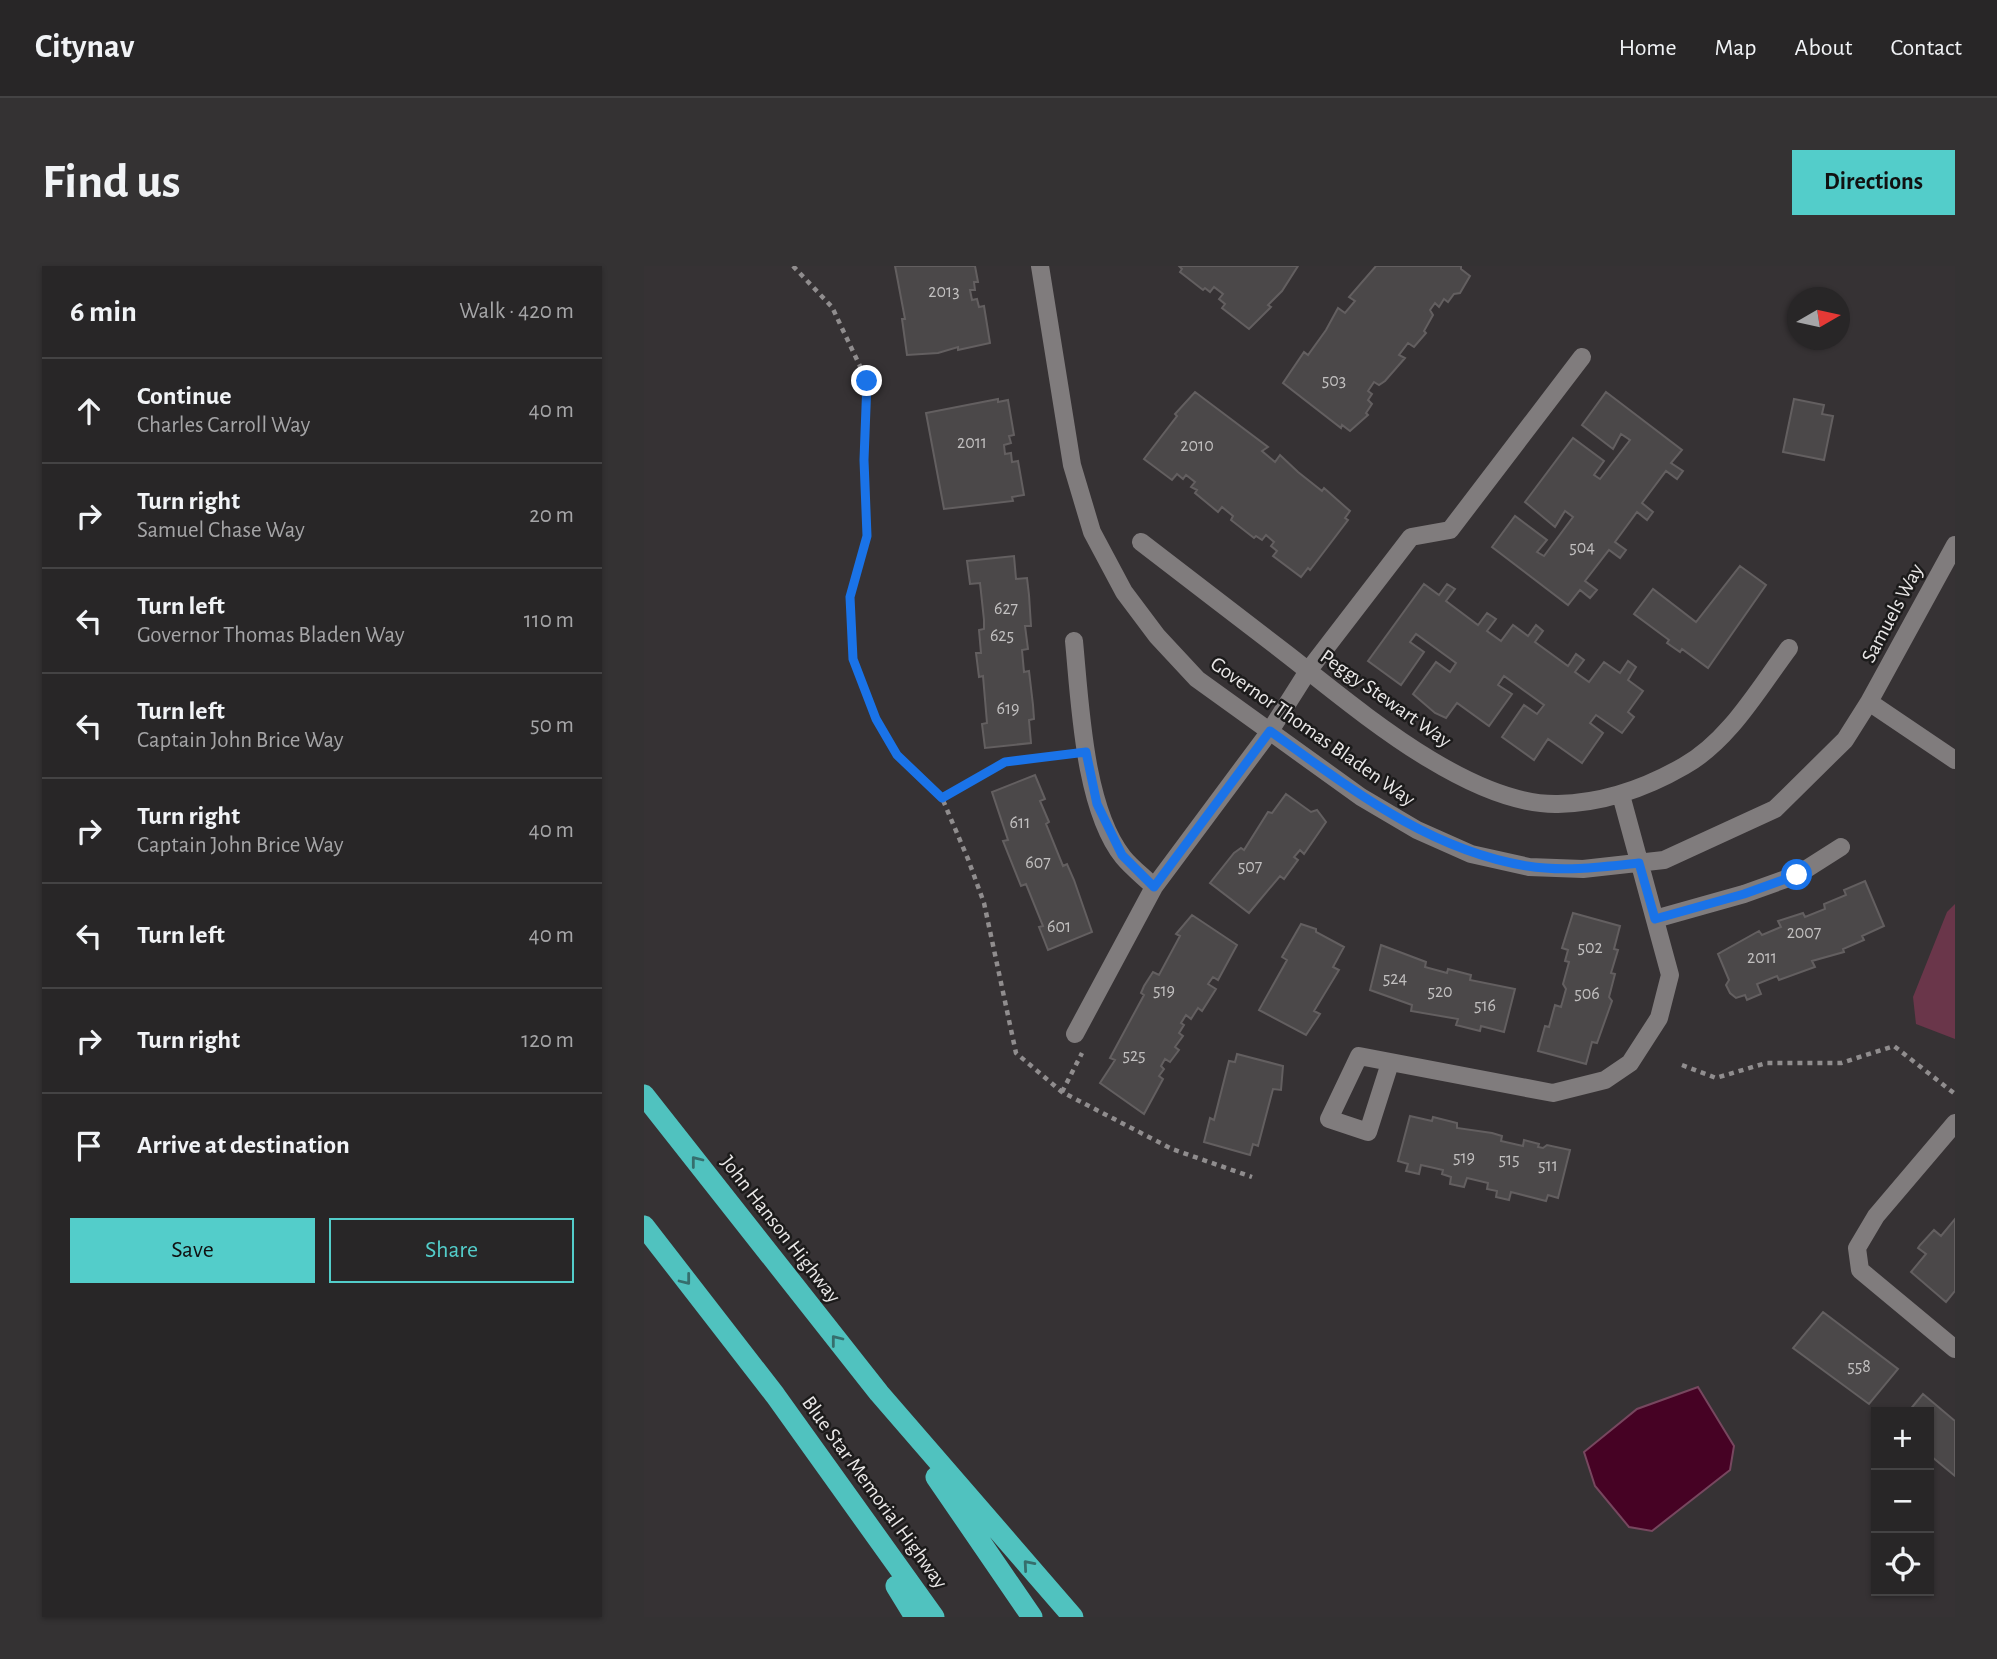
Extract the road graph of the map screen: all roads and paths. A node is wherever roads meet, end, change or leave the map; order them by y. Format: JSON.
{"nodes":[{"id":1,"x":793,"y":266,"type":"edge"},
{"id":2,"x":1040,"y":266,"type":"edge"},
{"id":3,"x":1581,"y":357,"type":"dead end"},
{"id":4,"x":1141,"y":542,"type":"dead end"},
{"id":5,"x":1955,"y":545,"type":"edge"},
{"id":6,"x":1074,"y":641,"type":"dead end"},
{"id":7,"x":1789,"y":648,"type":"dead end"},
{"id":8,"x":1308,"y":671,"type":"junction"},
{"id":9,"x":1870,"y":702,"type":"junction"},
{"id":10,"x":1270,"y":731,"type":"junction"},
{"id":11,"x":1086,"y":752,"type":"junction"},
{"id":12,"x":1955,"y":760,"type":"edge"},
{"id":13,"x":1621,"y":795,"type":"junction"},
{"id":14,"x":942,"y":798,"type":"junction"},
{"id":15,"x":1841,"y":847,"type":"dead end"},
{"id":16,"x":1639,"y":863,"type":"junction"},
{"id":17,"x":1154,"y":887,"type":"junction"},
{"id":18,"x":1655,"y":919,"type":"junction"},
{"id":19,"x":1075,"y":1034,"type":"joint"},
{"id":20,"x":1390,"y":1063,"type":"dead end"},
{"id":21,"x":1682,"y":1065,"type":"dead end"},
{"id":22,"x":1062,"y":1092,"type":"junction"},
{"id":23,"x":1955,"y":1094,"type":"edge"},
{"id":24,"x":644,"y":1095,"type":"edge"},
{"id":25,"x":1955,"y":1123,"type":"edge"},
{"id":26,"x":1252,"y":1177,"type":"dead end"},
{"id":27,"x":644,"y":1226,"type":"edge"},
{"id":28,"x":1955,"y":1349,"type":"edge"},
{"id":29,"x":879,"y":1393,"type":"junction"},
{"id":30,"x":775,"y":1395,"type":"junction"},
{"id":31,"x":915,"y":1617,"type":"edge"},
{"id":32,"x":934,"y":1617,"type":"edge"},
{"id":33,"x":1032,"y":1617,"type":"edge"},
{"id":34,"x":1073,"y":1617,"type":"edge"}],
"edges":[{"from":1,"to":14,"type":"path"},
{"from":2,"to":10,"type":"street","name":"Governor Thomas Bladen Way"},
{"from":3,"to":8,"type":"street"},
{"from":4,"to":8,"type":"street","name":"Peggy Stewart Way"},
{"from":5,"to":9,"type":"street","name":"Samuels Way"},
{"from":6,"to":11,"type":"street"},
{"from":7,"to":13,"type":"street","name":"Peggy Stewart Way"},
{"from":8,"to":10,"type":"street"},
{"from":8,"to":13,"type":"street","name":"Peggy Stewart Way"},
{"from":9,"to":12,"type":"street"},
{"from":9,"to":16,"type":"street","name":"Governor Thomas Bladen Way"},
{"from":10,"to":16,"type":"street","name":"Governor Thomas Bladen Way"},
{"from":10,"to":17,"type":"street"},
{"from":11,"to":14,"type":"path"},
{"from":11,"to":17,"type":"street"},
{"from":13,"to":16,"type":"street"},
{"from":14,"to":22,"type":"path"},
{"from":15,"to":18,"type":"street"},
{"from":16,"to":18,"type":"street"},
{"from":17,"to":19,"type":"street"},
{"from":18,"to":20,"type":"street"},
{"from":19,"to":22,"type":"path"},
{"from":21,"to":23,"type":"path"},
{"from":22,"to":26,"type":"path"},
{"from":29,"to":24,"type":"highway","name":"John Hanson Highway","one_way":true},
{"from":25,"to":28,"type":"street"},
{"from":27,"to":30,"type":"highway","one_way":true},
{"from":29,"to":33,"type":"highway"},
{"from":34,"to":29,"type":"highway","one_way":true},
{"from":30,"to":31,"type":"highway"},
{"from":30,"to":32,"type":"highway","name":"Blue Star Memorial Highway"}]}
